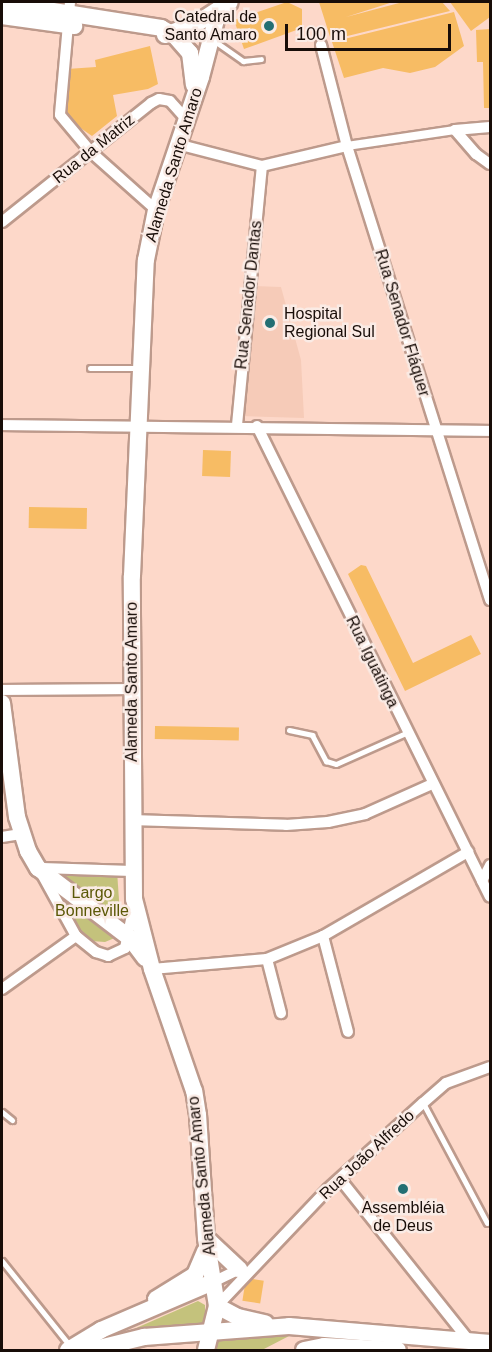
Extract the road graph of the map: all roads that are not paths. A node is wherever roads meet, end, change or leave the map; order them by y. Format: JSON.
{"nodes":[{"id":1,"x":2,"y":3,"type":"edge"},
{"id":2,"x":224,"y":5,"type":"edge"},
{"id":3,"x":68,"y":14,"type":"edge"},
{"id":4,"x":2,"y":16,"type":"edge"},
{"id":5,"x":171,"y":33,"type":"junction"},
{"id":6,"x":212,"y":39,"type":"junction"},
{"id":7,"x":321,"y":45,"type":"dead end"},
{"id":8,"x":261,"y":59,"type":"dead end"},
{"id":9,"x":194,"y":92,"type":"junction"},
{"id":10,"x":186,"y":119,"type":"junction"},
{"id":11,"x":490,"y":127,"type":"edge"},
{"id":12,"x":455,"y":130,"type":"junction"},
{"id":13,"x":177,"y":144,"type":"junction"},
{"id":14,"x":347,"y":146,"type":"junction"},
{"id":15,"x":91,"y":152,"type":"junction"},
{"id":16,"x":490,"y":164,"type":"edge"},
{"id":17,"x":262,"y":166,"type":"junction"},
{"id":18,"x":156,"y":210,"type":"junction"},
{"id":19,"x":2,"y":222,"type":"edge"},
{"id":20,"x":90,"y":368,"type":"dead end"},
{"id":21,"x":141,"y":368,"type":"junction"},
{"id":22,"x":138,"y":424,"type":"junction"},
{"id":23,"x":2,"y":425,"type":"edge"},
{"id":24,"x":237,"y":425,"type":"junction"},
{"id":25,"x":257,"y":426,"type":"junction"},
{"id":26,"x":435,"y":430,"type":"junction"},
{"id":27,"x":490,"y":431,"type":"edge"},
{"id":28,"x":490,"y":600,"type":"edge"},
{"id":29,"x":132,"y":689,"type":"junction"},
{"id":30,"x":2,"y":690,"type":"edge"},
{"id":31,"x":2,"y":703,"type":"edge"},
{"id":32,"x":289,"y":730,"type":"dead end"},
{"id":33,"x":406,"y":733,"type":"junction"},
{"id":34,"x":432,"y":784,"type":"junction"},
{"id":35,"x":131,"y":820,"type":"junction"},
{"id":36,"x":21,"y":834,"type":"junction"},
{"id":37,"x":2,"y":837,"type":"edge"},
{"id":38,"x":468,"y":852,"type":"junction"},
{"id":39,"x":490,"y":865,"type":"edge"},
{"id":40,"x":38,"y":868,"type":"junction"},
{"id":41,"x":132,"y":871,"type":"junction"},
{"id":42,"x":482,"y":881,"type":"junction"},
{"id":43,"x":490,"y":897,"type":"edge"},
{"id":44,"x":134,"y":899,"type":"junction"},
{"id":45,"x":76,"y":936,"type":"junction"},
{"id":46,"x":323,"y":936,"type":"junction"},
{"id":47,"x":130,"y":938,"type":"junction"},
{"id":48,"x":267,"y":959,"type":"junction"},
{"id":49,"x":152,"y":969,"type":"junction"},
{"id":50,"x":2,"y":989,"type":"edge"},
{"id":51,"x":281,"y":1013,"type":"dead end"},
{"id":52,"x":348,"y":1032,"type":"dead end"},
{"id":53,"x":490,"y":1067,"type":"edge"},
{"id":54,"x":423,"y":1103,"type":"junction"},
{"id":55,"x":2,"y":1112,"type":"edge"},
{"id":56,"x":12,"y":1120,"type":"dead end"},
{"id":57,"x":340,"y":1179,"type":"junction"},
{"id":58,"x":486,"y":1223,"type":"dead end"},
{"id":59,"x":206,"y":1238,"type":"junction"},
{"id":60,"x":2,"y":1261,"type":"edge"},
{"id":61,"x":256,"y":1263,"type":"junction"},
{"id":62,"x":239,"y":1269,"type":"junction"},
{"id":63,"x":213,"y":1282,"type":"junction"},
{"id":64,"x":217,"y":1305,"type":"junction"},
{"id":65,"x":290,"y":1326,"type":"junction"},
{"id":66,"x":101,"y":1330,"type":"junction"},
{"id":67,"x":211,"y":1333,"type":"junction"},
{"id":68,"x":470,"y":1342,"type":"junction"},
{"id":69,"x":490,"y":1343,"type":"edge"},
{"id":70,"x":70,"y":1349,"type":"edge"},
{"id":71,"x":354,"y":1349,"type":"edge"},
{"id":72,"x":91,"y":1350,"type":"edge"},
{"id":73,"x":206,"y":1350,"type":"edge"},
{"id":74,"x":304,"y":1350,"type":"edge"},
{"id":75,"x":398,"y":1350,"type":"edge"}],
"edges":[{"from":1,"to":3,"type":"main road"},
{"from":2,"to":5,"type":"main road"},
{"from":2,"to":6,"type":"main road","name":"Alameda Santo Amaro"},
{"from":3,"to":4,"type":"main road"},
{"from":3,"to":5,"type":"main road"},
{"from":3,"to":15,"type":"street"},
{"from":5,"to":9,"type":"main road"},
{"from":6,"to":8,"type":"lane"},
{"from":6,"to":9,"type":"main road","name":"Alameda Santo Amaro"},
{"from":7,"to":14,"type":"street","name":"Rua Senador Fláquer"},
{"from":9,"to":10,"type":"main road","name":"Alameda Santo Amaro"},
{"from":10,"to":13,"type":"main road","name":"Alameda Santo Amaro"},
{"from":10,"to":15,"type":"street","name":"Rua da Matriz"},
{"from":11,"to":12,"type":"street"},
{"from":12,"to":14,"type":"street"},
{"from":12,"to":16,"type":"street"},
{"from":13,"to":17,"type":"street"},
{"from":13,"to":18,"type":"main road","name":"Alameda Santo Amaro"},
{"from":14,"to":17,"type":"street"},
{"from":14,"to":26,"type":"street","name":"Rua Senador Fláquer"},
{"from":15,"to":18,"type":"street"},
{"from":15,"to":19,"type":"street","name":"Rua da Matriz"},
{"from":17,"to":24,"type":"street","name":"Rua Senador Dantas"},
{"from":18,"to":21,"type":"main road","name":"Alameda Santo Amaro"},
{"from":20,"to":21,"type":"lane"},
{"from":21,"to":22,"type":"main road","name":"Alameda Santo Amaro"},
{"from":22,"to":23,"type":"street"},
{"from":22,"to":24,"type":"street"},
{"from":22,"to":29,"type":"main road","name":"Alameda Santo Amaro"},
{"from":24,"to":25,"type":"street"},
{"from":25,"to":26,"type":"street"},
{"from":25,"to":33,"type":"street","name":"Rua Iguatinga"},
{"from":26,"to":27,"type":"street"},
{"from":26,"to":28,"type":"street","name":"Rua Senador Fláquer"},
{"from":29,"to":30,"type":"street"},
{"from":29,"to":35,"type":"main road","name":"Alameda Santo Amaro"},
{"from":31,"to":36,"type":"main road"},
{"from":32,"to":33,"type":"lane"},
{"from":33,"to":34,"type":"street","name":"Rua Iguatinga"},
{"from":34,"to":35,"type":"street"},
{"from":34,"to":38,"type":"street","name":"Rua Iguatinga"},
{"from":35,"to":41,"type":"main road","name":"Alameda Santo Amaro"},
{"from":36,"to":37,"type":"street"},
{"from":36,"to":40,"type":"main road"},
{"from":38,"to":42,"type":"street","name":"Rua Iguatinga"},
{"from":38,"to":46,"type":"street"},
{"from":39,"to":42,"type":"street"},
{"from":40,"to":41,"type":"street"},
{"from":40,"to":45,"type":"street"},
{"from":40,"to":47,"type":"main road"},
{"from":41,"to":44,"type":"main road","name":"Alameda Santo Amaro"},
{"from":42,"to":43,"type":"street","name":"Rua Iguatinga"},
{"from":44,"to":47,"type":"street"},
{"from":44,"to":49,"type":"main road","name":"Alameda Santo Amaro"},
{"from":45,"to":47,"type":"street"},
{"from":45,"to":50,"type":"street"},
{"from":46,"to":48,"type":"street"},
{"from":46,"to":52,"type":"street"},
{"from":47,"to":49,"type":"main road"},
{"from":48,"to":49,"type":"street"},
{"from":48,"to":51,"type":"street"},
{"from":49,"to":59,"type":"main road","name":"Alameda Santo Amaro"},
{"from":53,"to":54,"type":"street","name":"Rua João Alfredo"},
{"from":54,"to":57,"type":"street","name":"Rua João Alfredo"},
{"from":54,"to":58,"type":"lane"},
{"from":55,"to":56,"type":"lane"},
{"from":57,"to":61,"type":"street","name":"Rua João Alfredo"},
{"from":57,"to":68,"type":"street"},
{"from":59,"to":62,"type":"main road"},
{"from":59,"to":63,"type":"main road","name":"Alameda Santo Amaro"},
{"from":59,"to":66,"type":"main road"},
{"from":60,"to":70,"type":"lane"},
{"from":61,"to":62,"type":"street","name":"Rua João Alfredo"},
{"from":61,"to":64,"type":"street","name":"Rua João Alfredo"},
{"from":62,"to":63,"type":"street","name":"Rua João Alfredo"},
{"from":63,"to":64,"type":"main road","name":"Alameda Santo Amaro"},
{"from":63,"to":66,"type":"main road"},
{"from":64,"to":65,"type":"main road"},
{"from":64,"to":67,"type":"main road","name":"Alameda Santo Amaro"},
{"from":65,"to":67,"type":"main road"},
{"from":65,"to":68,"type":"main road"},
{"from":66,"to":70,"type":"main road"},
{"from":67,"to":72,"type":"main road"},
{"from":67,"to":73,"type":"main road","name":"Alameda Santo Amaro"},
{"from":68,"to":69,"type":"main road"},
{"from":71,"to":74,"type":"main road"},
{"from":71,"to":75,"type":"main road"}]}
